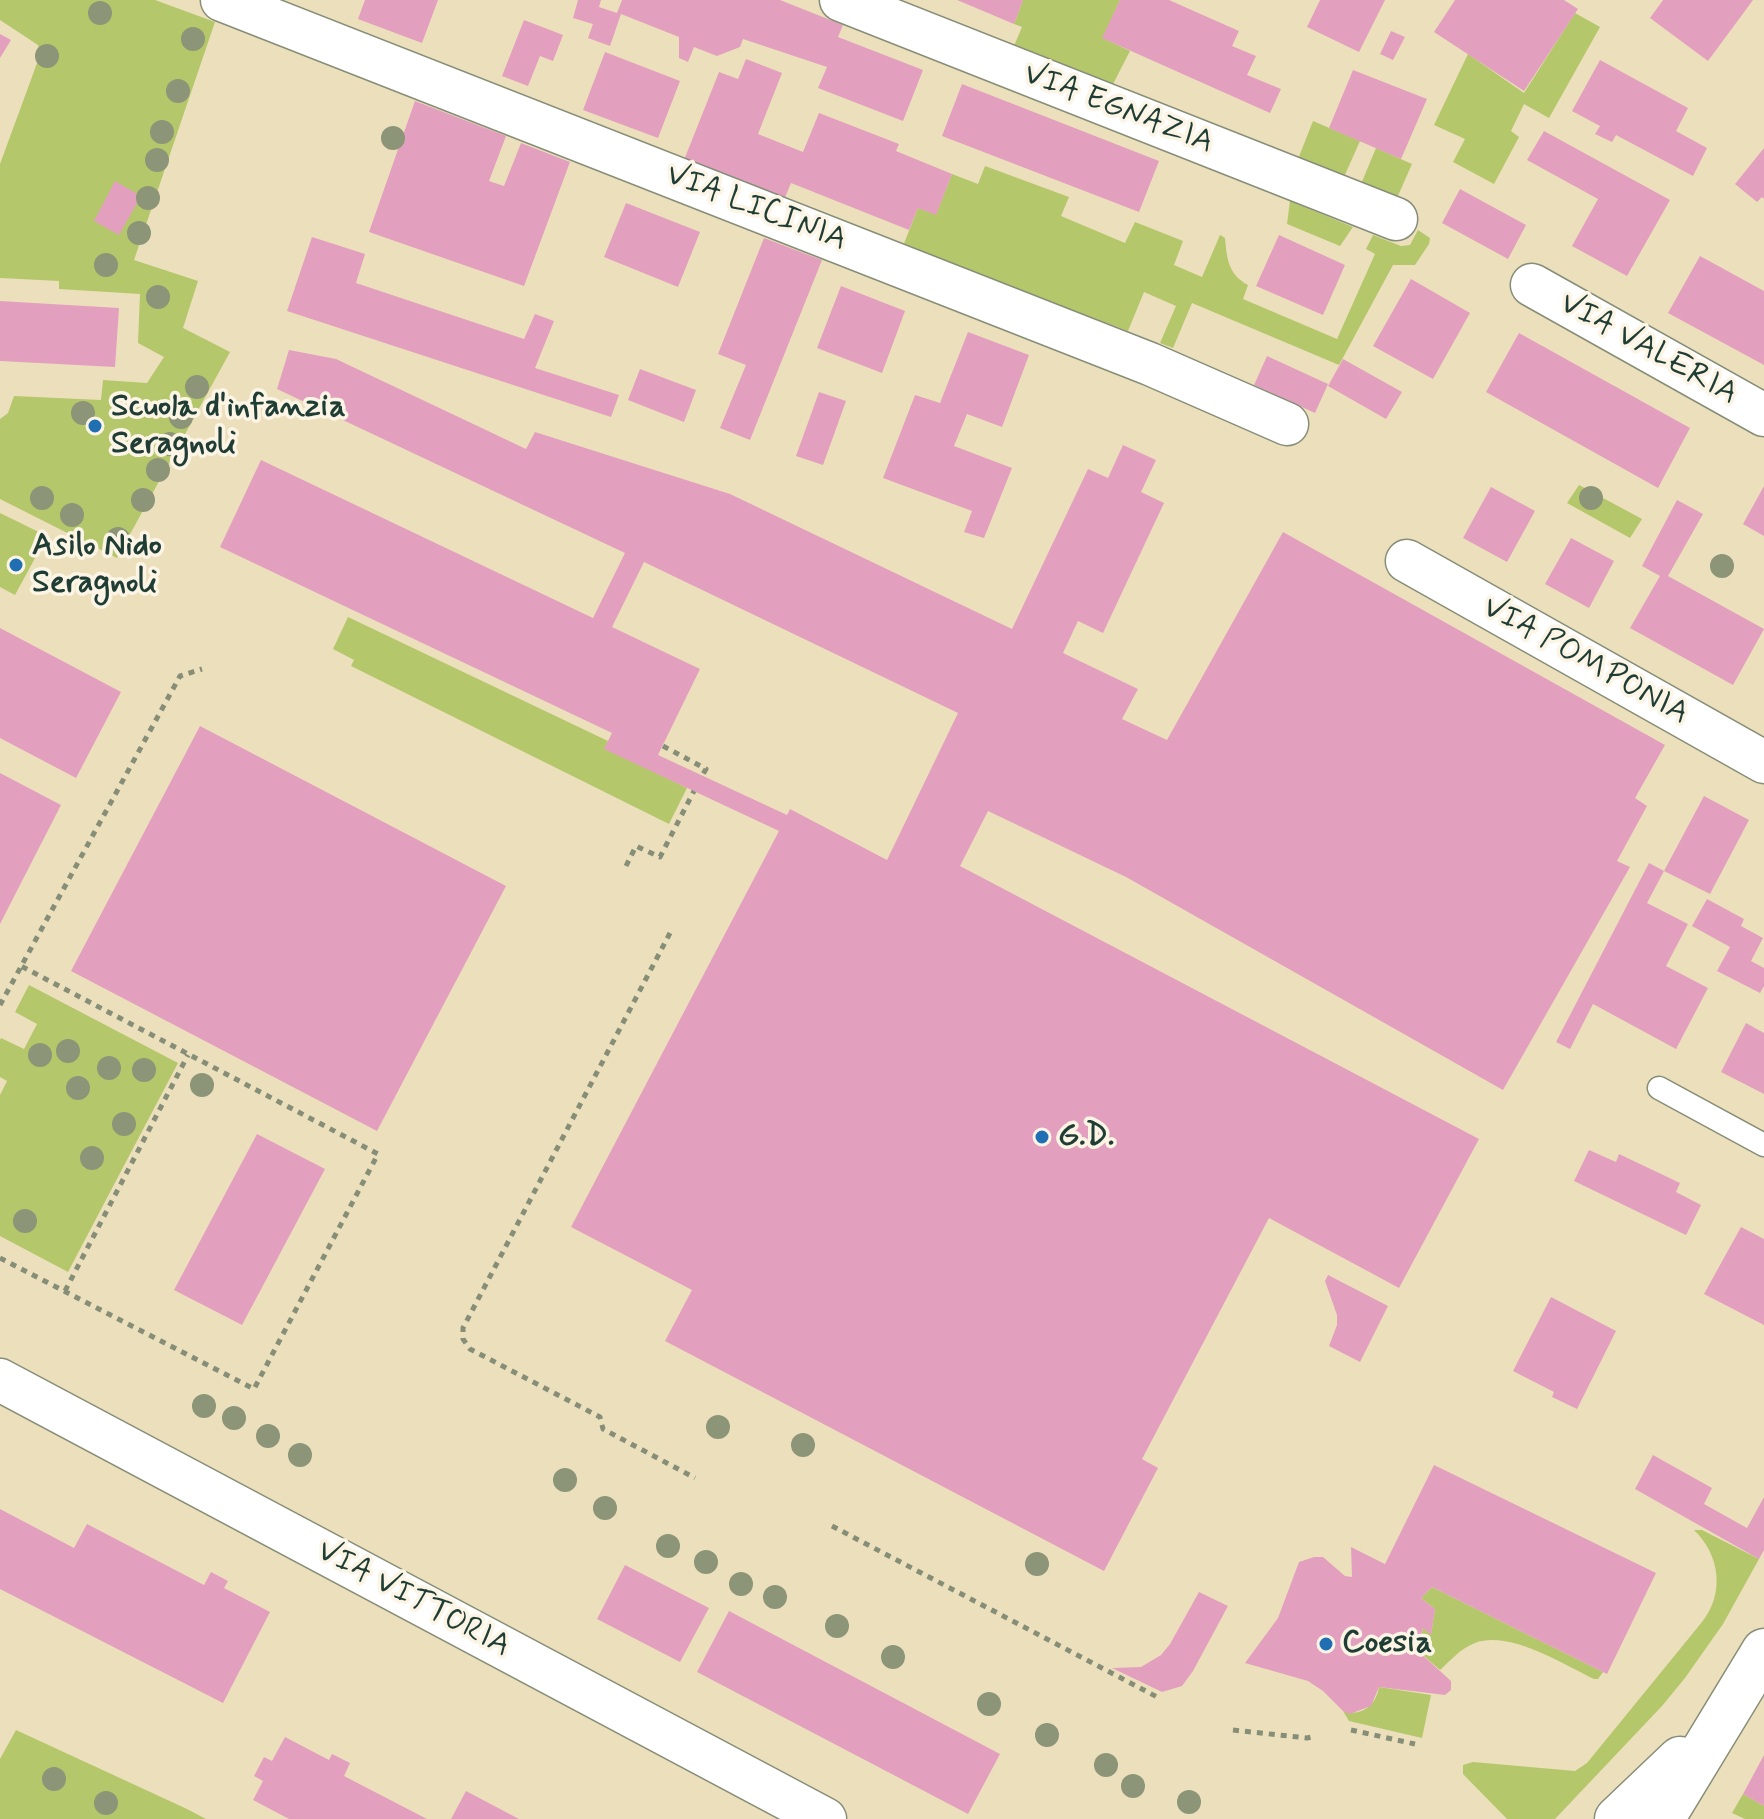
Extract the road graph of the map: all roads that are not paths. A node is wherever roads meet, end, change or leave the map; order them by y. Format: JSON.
{"nodes":[{"id":1,"x":222,"y":0,"type":"edge"},
{"id":2,"x":841,"y":0,"type":"edge"},
{"id":3,"x":1396,"y":219,"type":"dead end"},
{"id":4,"x":1532,"y":285,"type":"dead end"},
{"id":5,"x":1764,"y":415,"type":"edge"},
{"id":6,"x":1287,"y":424,"type":"dead end"},
{"id":7,"x":1407,"y":561,"type":"dead end"},
{"id":8,"x":1764,"y":762,"type":"edge"},
{"id":9,"x":1659,"y":1088,"type":"dead end"},
{"id":10,"x":1764,"y":1145,"type":"edge"},
{"id":11,"x":0,"y":1380,"type":"edge"},
{"id":12,"x":1764,"y":1651,"type":"edge"},
{"id":13,"x":1735,"y":1698,"type":"junction"},
{"id":14,"x":825,"y":1819,"type":"edge"},
{"id":15,"x":1617,"y":1819,"type":"edge"},
{"id":16,"x":1662,"y":1819,"type":"edge"}],
"edges":[{"from":1,"to":6,"type":"street","name":"VIA LICINIA"},
{"from":2,"to":3,"type":"street","name":"VIA EGNAZIA"},
{"from":4,"to":5,"type":"street","name":"VIA VALERIA"},
{"from":7,"to":8,"type":"street","name":"VIA POMPONIA"},
{"from":9,"to":10,"type":"lane"},
{"from":11,"to":14,"type":"street","name":"VIA VITTORIA"},
{"from":12,"to":13,"type":"street"},
{"from":13,"to":15,"type":"street"},
{"from":13,"to":16,"type":"street"}]}
